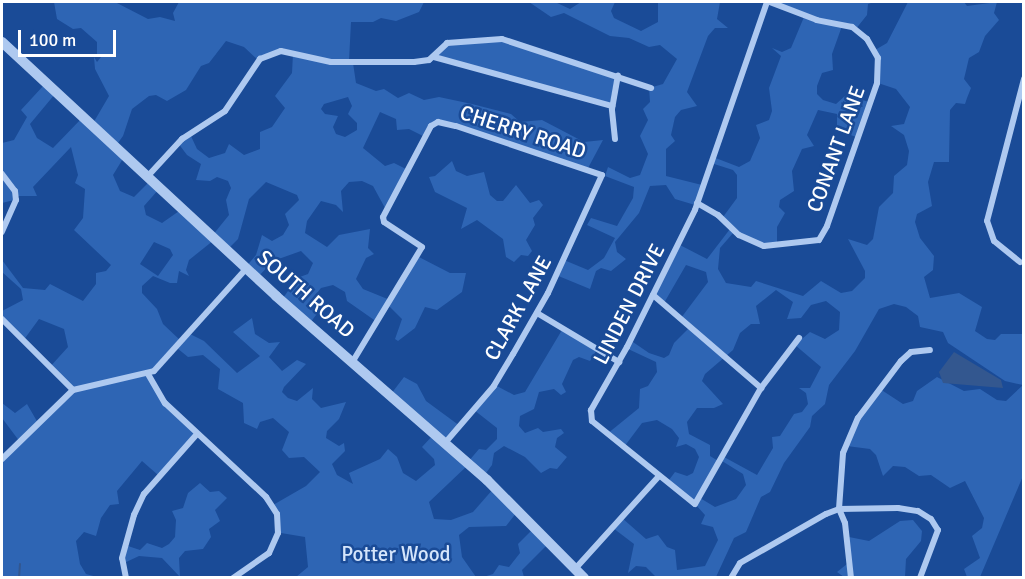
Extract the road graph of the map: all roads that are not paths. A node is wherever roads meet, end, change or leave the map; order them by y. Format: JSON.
{"nodes":[{"id":1,"x":769,"y":2,"type":"edge"},
{"id":2,"x":2,"y":42,"type":"edge"},
{"id":3,"x":433,"y":57,"type":"junction"},
{"id":4,"x":618,"y":76,"type":"junction"},
{"id":5,"x":1023,"y":79,"type":"edge"},
{"id":6,"x":651,"y":88,"type":"dead end"},
{"id":7,"x":612,"y":106,"type":"junction"},
{"id":8,"x":615,"y":139,"type":"dead end"},
{"id":9,"x":2,"y":174,"type":"edge"},
{"id":10,"x":147,"y":177,"type":"junction"},
{"id":11,"x":601,"y":178,"type":"joint"},
{"id":12,"x":697,"y":203,"type":"junction"},
{"id":13,"x":2,"y":232,"type":"edge"},
{"id":14,"x":1020,"y":262,"type":"dead end"},
{"id":15,"x":246,"y":269,"type":"junction"},
{"id":16,"x":653,"y":296,"type":"junction"},
{"id":17,"x":537,"y":313,"type":"junction"},
{"id":18,"x":2,"y":319,"type":"edge"},
{"id":19,"x":799,"y":338,"type":"dead end"},
{"id":20,"x":930,"y":350,"type":"dead end"},
{"id":21,"x":353,"y":361,"type":"junction"},
{"id":22,"x":619,"y":362,"type":"junction"},
{"id":23,"x":148,"y":374,"type":"junction"},
{"id":24,"x":761,"y":388,"type":"junction"},
{"id":25,"x":73,"y":390,"type":"junction"},
{"id":26,"x":197,"y":434,"type":"junction"},
{"id":27,"x":445,"y":443,"type":"junction"},
{"id":28,"x":2,"y":459,"type":"edge"},
{"id":29,"x":658,"y":477,"type":"junction"},
{"id":30,"x":839,"y":509,"type":"junction"},
{"id":31,"x":575,"y":569,"type":"junction"},
{"id":32,"x":126,"y":578,"type":"edge"},
{"id":33,"x":233,"y":578,"type":"edge"},
{"id":34,"x":584,"y":578,"type":"edge"},
{"id":35,"x":731,"y":578,"type":"edge"},
{"id":36,"x":851,"y":578,"type":"edge"},
{"id":37,"x":920,"y":578,"type":"edge"}],
"edges":[{"from":1,"to":12,"type":"street","name":"LINDEN DRIVE"},
{"from":1,"to":12,"type":"street","name":"CONANT LANE"},
{"from":2,"to":10,"type":"street","name":"SOUTH ROAD"},
{"from":3,"to":4,"type":"street"},
{"from":3,"to":7,"type":"street"},
{"from":3,"to":10,"type":"street"},
{"from":4,"to":6,"type":"street"},
{"from":4,"to":7,"type":"street"},
{"from":5,"to":14,"type":"street"},
{"from":7,"to":8,"type":"street"},
{"from":9,"to":13,"type":"street"},
{"from":10,"to":15,"type":"street","name":"SOUTH ROAD"},
{"from":11,"to":17,"type":"street","name":"CLARK LANE"},
{"from":11,"to":21,"type":"street","name":"CHERRY ROAD"},
{"from":12,"to":16,"type":"street","name":"LINDEN DRIVE"},
{"from":15,"to":21,"type":"street","name":"SOUTH ROAD"},
{"from":15,"to":23,"type":"street"},
{"from":16,"to":22,"type":"street","name":"LINDEN DRIVE"},
{"from":16,"to":24,"type":"street"},
{"from":17,"to":22,"type":"street"},
{"from":17,"to":27,"type":"street","name":"CLARK LANE"},
{"from":18,"to":25,"type":"street"},
{"from":19,"to":24,"type":"street"},
{"from":20,"to":30,"type":"street"},
{"from":21,"to":27,"type":"street","name":"SOUTH ROAD"},
{"from":22,"to":29,"type":"street","name":"LINDEN DRIVE"},
{"from":23,"to":25,"type":"street"},
{"from":23,"to":26,"type":"street"},
{"from":24,"to":29,"type":"street","name":"LINDEN DRIVE"},
{"from":25,"to":28,"type":"street"},
{"from":26,"to":32,"type":"street"},
{"from":26,"to":33,"type":"street"},
{"from":27,"to":31,"type":"street","name":"SOUTH ROAD"},
{"from":29,"to":31,"type":"street"},
{"from":30,"to":35,"type":"street"},
{"from":30,"to":36,"type":"street"},
{"from":30,"to":37,"type":"street"},
{"from":31,"to":34,"type":"street","name":"SOUTH ROAD"}]}
